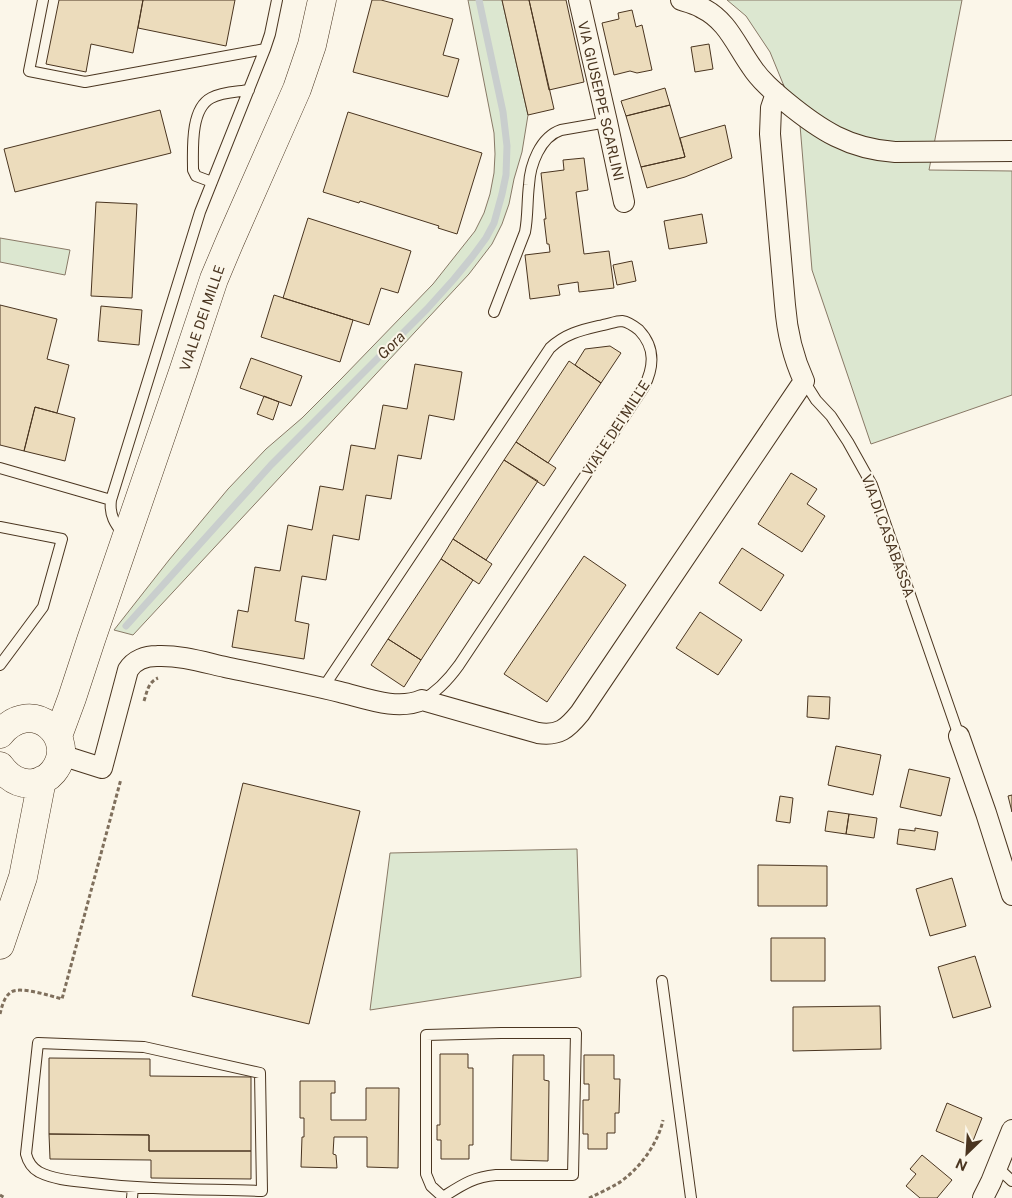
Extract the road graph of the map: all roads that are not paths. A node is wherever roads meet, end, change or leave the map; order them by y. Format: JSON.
{"nodes":[{"id":1,"x":43,"y":0,"type":"edge"},
{"id":2,"x":277,"y":0,"type":"edge"},
{"id":3,"x":322,"y":0,"type":"edge"},
{"id":4,"x":579,"y":0,"type":"edge"},
{"id":5,"x":681,"y":0,"type":"edge"},
{"id":6,"x":266,"y":49,"type":"junction"},
{"id":7,"x":249,"y":90,"type":"junction"},
{"id":8,"x":776,"y":93,"type":"junction"},
{"id":9,"x":607,"y":122,"type":"junction"},
{"id":10,"x":1012,"y":151,"type":"edge"},
{"id":11,"x":212,"y":182,"type":"junction"},
{"id":12,"x":624,"y":202,"type":"dead end"},
{"id":13,"x":494,"y":312,"type":"dead end"},
{"id":14,"x":804,"y":381,"type":"junction"},
{"id":15,"x":0,"y":468,"type":"edge"},
{"id":16,"x":111,"y":500,"type":"junction"},
{"id":17,"x":0,"y":527,"type":"edge"},
{"id":18,"x":126,"y":539,"type":"junction"},
{"id":19,"x":91,"y":640,"type":"junction"},
{"id":20,"x":0,"y":665,"type":"edge"},
{"id":21,"x":323,"y":688,"type":"junction"},
{"id":22,"x":422,"y":700,"type":"junction"},
{"id":23,"x":36,"y":719,"type":"junction"},
{"id":24,"x":0,"y":734,"type":"edge"},
{"id":25,"x":959,"y":736,"type":"joint"},
{"id":26,"x":59,"y":746,"type":"junction"},
{"id":27,"x":6,"y":773,"type":"edge"},
{"id":28,"x":42,"y":780,"type":"junction"},
{"id":29,"x":22,"y":877,"type":"junction"},
{"id":30,"x":1012,"y":895,"type":"edge"},
{"id":31,"x":0,"y":945,"type":"edge"},
{"id":32,"x":662,"y":981,"type":"dead end"},
{"id":33,"x":1012,"y":1130,"type":"edge"},
{"id":34,"x":1005,"y":1174,"type":"edge"},
{"id":35,"x":133,"y":1193,"type":"edge"},
{"id":36,"x":442,"y":1198,"type":"edge"},
{"id":37,"x":691,"y":1198,"type":"edge"},
{"id":38,"x":983,"y":1198,"type":"edge"}],
"edges":[{"from":1,"to":6,"type":"lane"},
{"from":2,"to":6,"type":"lane"},
{"from":3,"to":18,"type":"main road","name":"VIALE DEI MILLE"},
{"from":4,"to":9,"type":"street","name":"VIA GIUSEPPE SCARLINI"},
{"from":5,"to":8,"type":"street"},
{"from":6,"to":7,"type":"lane"},
{"from":7,"to":11,"type":"lane"},
{"from":7,"to":11,"type":"lane"},
{"from":8,"to":10,"type":"street"},
{"from":8,"to":14,"type":"street","name":"VIA DI CASABASSA"},
{"from":9,"to":12,"type":"street","name":"VIA GIUSEPPE SCARLINI"},
{"from":9,"to":13,"type":"lane"},
{"from":11,"to":16,"type":"lane"},
{"from":14,"to":22,"type":"street"},
{"from":14,"to":25,"type":"lane","name":"VIA DI CASABASSA"},
{"from":15,"to":16,"type":"lane"},
{"from":16,"to":18,"type":"lane"},
{"from":17,"to":20,"type":"lane"},
{"from":18,"to":19,"type":"main road","name":"VIALE DEI MILLE"},
{"from":19,"to":23,"type":"main road"},
{"from":19,"to":26,"type":"main road"},
{"from":21,"to":22,"type":"street","name":"VIALE DEI MILLE"},
{"from":21,"to":22,"type":"lane","name":"VIALE DEI MILLE"},
{"from":21,"to":26,"type":"street","name":"VIALE DEI MILLE"},
{"from":23,"to":24,"type":"main road"},
{"from":23,"to":26,"type":"main road"},
{"from":25,"to":30,"type":"street","name":"VIA DI CASABASSA"},
{"from":26,"to":28,"type":"main road"},
{"from":27,"to":28,"type":"main road"},
{"from":27,"to":29,"type":"main road"},
{"from":28,"to":29,"type":"main road"},
{"from":29,"to":31,"type":"main road"},
{"from":32,"to":37,"type":"lane"},
{"from":33,"to":34,"type":"street"},
{"from":34,"to":38,"type":"street"},
{"from":35,"to":35,"type":"lane"},
{"from":36,"to":36,"type":"lane"}]}
